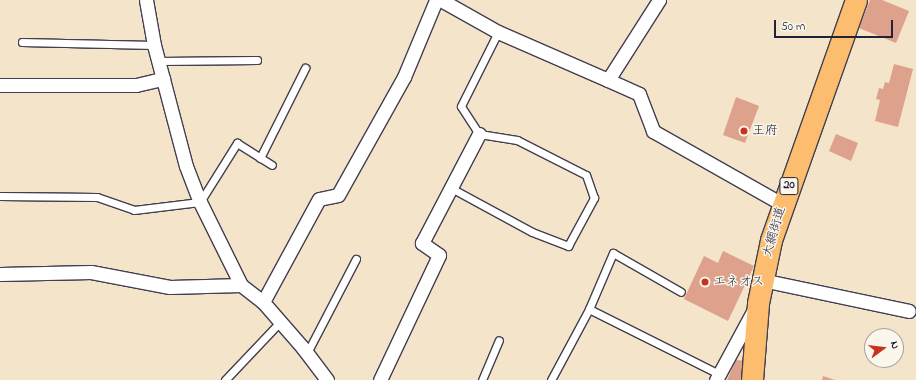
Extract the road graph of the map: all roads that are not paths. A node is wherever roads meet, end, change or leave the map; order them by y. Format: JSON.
{"nodes":[{"id":1,"x":146,"y":0,"type":"edge"},
{"id":2,"x":436,"y":0,"type":"edge"},
{"id":3,"x":441,"y":0,"type":"edge"},
{"id":4,"x":658,"y":0,"type":"edge"},
{"id":5,"x":856,"y":0,"type":"edge"},
{"id":6,"x":498,"y":32,"type":"junction"},
{"id":7,"x":22,"y":42,"type":"dead end"},
{"id":8,"x":154,"y":45,"type":"junction"},
{"id":9,"x":257,"y":60,"type":"dead end"},
{"id":10,"x":159,"y":61,"type":"junction"},
{"id":11,"x":305,"y":68,"type":"dead end"},
{"id":12,"x":163,"y":79,"type":"junction"},
{"id":13,"x":608,"y":80,"type":"junction"},
{"id":14,"x":0,"y":85,"type":"edge"},
{"id":15,"x":479,"y":134,"type":"junction"},
{"id":16,"x":260,"y":158,"type":"junction"},
{"id":17,"x":272,"y":165,"type":"dead end"},
{"id":18,"x":451,"y":188,"type":"junction"},
{"id":19,"x":0,"y":196,"type":"edge"},
{"id":20,"x":200,"y":202,"type":"junction"},
{"id":21,"x":782,"y":204,"type":"junction"},
{"id":22,"x":356,"y":259,"type":"dead end"},
{"id":23,"x":0,"y":274,"type":"edge"},
{"id":24,"x":762,"y":280,"type":"junction"},
{"id":25,"x":241,"y":285,"type":"junction"},
{"id":26,"x":681,"y":292,"type":"dead end"},
{"id":27,"x":263,"y":302,"type":"junction"},
{"id":28,"x":758,"y":303,"type":"junction"},
{"id":29,"x":589,"y":309,"type":"junction"},
{"id":30,"x":909,"y":311,"type":"dead end"},
{"id":31,"x":279,"y":323,"type":"junction"},
{"id":32,"x":499,"y":340,"type":"dead end"},
{"id":33,"x":307,"y":353,"type":"junction"},
{"id":34,"x":718,"y":377,"type":"edge"},
{"id":35,"x":225,"y":380,"type":"edge"},
{"id":36,"x":327,"y":380,"type":"edge"},
{"id":37,"x":380,"y":380,"type":"edge"},
{"id":38,"x":482,"y":380,"type":"edge"},
{"id":39,"x":551,"y":380,"type":"edge"},
{"id":40,"x":752,"y":380,"type":"edge"}],
"edges":[{"from":1,"to":8,"type":"street"},
{"from":2,"to":27,"type":"street"},
{"from":3,"to":6,"type":"street"},
{"from":4,"to":13,"type":"street"},
{"from":5,"to":21,"type":"main road","name":"大網街道","number":"20"},
{"from":6,"to":13,"type":"street"},
{"from":6,"to":15,"type":"lane"},
{"from":7,"to":8,"type":"lane"},
{"from":8,"to":10,"type":"street"},
{"from":9,"to":10,"type":"lane"},
{"from":10,"to":12,"type":"street"},
{"from":11,"to":16,"type":"lane"},
{"from":12,"to":14,"type":"street"},
{"from":12,"to":20,"type":"street"},
{"from":13,"to":21,"type":"street"},
{"from":15,"to":18,"type":"street"},
{"from":15,"to":18,"type":"lane"},
{"from":16,"to":17,"type":"lane"},
{"from":16,"to":20,"type":"lane"},
{"from":18,"to":37,"type":"street"},
{"from":19,"to":20,"type":"lane"},
{"from":20,"to":25,"type":"street"},
{"from":21,"to":24,"type":"main road","name":"大網街道","number":"20"},
{"from":22,"to":33,"type":"lane"},
{"from":23,"to":25,"type":"street"},
{"from":24,"to":28,"type":"main road","name":"大網街道","number":"20"},
{"from":24,"to":30,"type":"street"},
{"from":25,"to":27,"type":"street"},
{"from":26,"to":29,"type":"lane"},
{"from":27,"to":31,"type":"street"},
{"from":28,"to":34,"type":"street"},
{"from":28,"to":40,"type":"main road","name":"大網街道","number":"20"},
{"from":29,"to":34,"type":"lane"},
{"from":29,"to":39,"type":"lane"},
{"from":31,"to":33,"type":"street"},
{"from":31,"to":35,"type":"lane"},
{"from":32,"to":38,"type":"lane"},
{"from":33,"to":36,"type":"street"}]}
